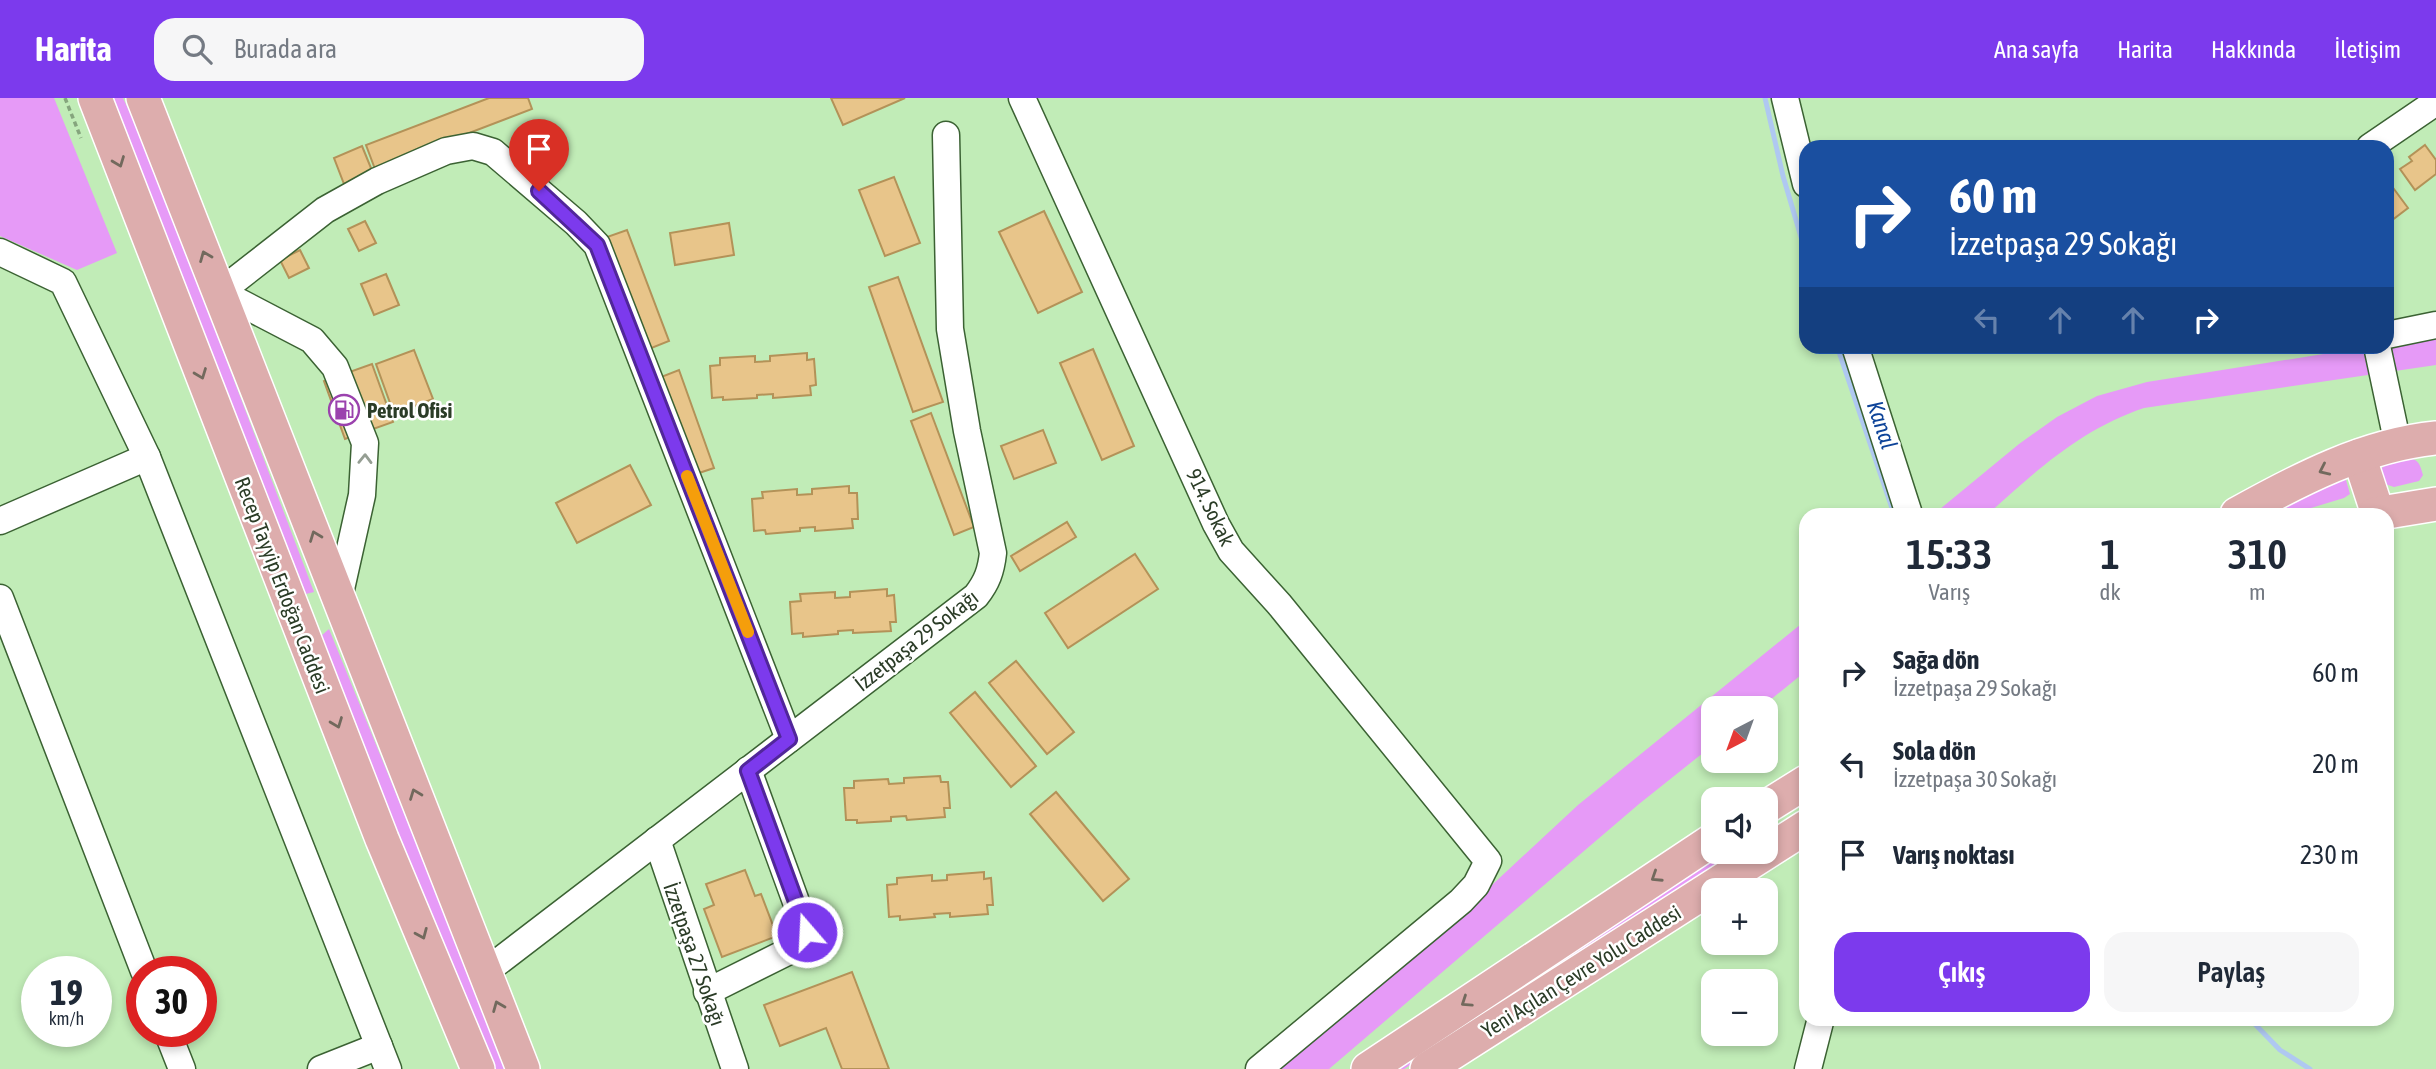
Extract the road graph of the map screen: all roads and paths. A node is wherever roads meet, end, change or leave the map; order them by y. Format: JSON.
{"nodes":[{"id":1,"x":94,"y":98,"type":"edge"},
{"id":2,"x":143,"y":98,"type":"edge"},
{"id":3,"x":1022,"y":98,"type":"edge"},
{"id":4,"x":1786,"y":98,"type":"edge"},
{"id":5,"x":2436,"y":102,"type":"edge"},
{"id":6,"x":946,"y":135,"type":"dead end"},
{"id":7,"x":2380,"y":140,"type":"edge"},
{"id":8,"x":1799,"y":154,"type":"edge"},
{"id":9,"x":0,"y":251,"type":"edge"},
{"id":10,"x":220,"y":292,"type":"junction"},
{"id":11,"x":2436,"y":325,"type":"edge"},
{"id":12,"x":2394,"y":334,"type":"edge"},
{"id":13,"x":1858,"y":354,"type":"edge"},
{"id":14,"x":2381,"y":354,"type":"edge"},
{"id":15,"x":2424,"y":444,"type":"edge"},
{"id":16,"x":2358,"y":456,"type":"junction"},
{"id":17,"x":147,"y":457,"type":"junction"},
{"id":18,"x":2436,"y":504,"type":"edge"},
{"id":19,"x":1907,"y":508,"type":"edge"},
{"id":20,"x":2249,"y":508,"type":"edge"},
{"id":21,"x":2374,"y":508,"type":"edge"},
{"id":22,"x":2394,"y":511,"type":"edge"},
{"id":23,"x":0,"y":521,"type":"edge"},
{"id":24,"x":0,"y":598,"type":"edge"},
{"id":25,"x":339,"y":598,"type":"junction"},
{"id":26,"x":789,"y":739,"type":"junction"},
{"id":27,"x":748,"y":771,"type":"junction"},
{"id":28,"x":1799,"y":786,"type":"edge"},
{"id":29,"x":1778,"y":800,"type":"edge"},
{"id":30,"x":1799,"y":831,"type":"edge"},
{"id":31,"x":657,"y":840,"type":"junction"},
{"id":32,"x":1701,"y":848,"type":"edge"},
{"id":33,"x":138,"y":956,"type":"edge"},
{"id":34,"x":485,"y":972,"type":"junction"},
{"id":35,"x":707,"y":992,"type":"junction"},
{"id":36,"x":1819,"y":1026,"type":"edge"},
{"id":37,"x":173,"y":1047,"type":"edge"},
{"id":38,"x":384,"y":1058,"type":"edge"},
{"id":39,"x":182,"y":1069,"type":"edge"},
{"id":40,"x":321,"y":1069,"type":"edge"},
{"id":41,"x":478,"y":1069,"type":"edge"},
{"id":42,"x":523,"y":1069,"type":"edge"},
{"id":43,"x":735,"y":1069,"type":"edge"},
{"id":44,"x":1259,"y":1069,"type":"edge"},
{"id":45,"x":1368,"y":1069,"type":"edge"},
{"id":46,"x":1427,"y":1069,"type":"edge"},
{"id":47,"x":1808,"y":1069,"type":"edge"}],
"edges":[{"from":1,"to":41,"type":"main road","name":"Recep Tayyip Erdoğan Caddesi","one_way":true},
{"from":10,"to":2,"type":"main road","one_way":true},
{"from":3,"to":44,"type":"street","name":"914. Sokak"},
{"from":4,"to":8,"type":"street"},
{"from":5,"to":7,"type":"street"},
{"from":6,"to":26,"type":"street","name":"İzzetpaşa 29 Sokağı"},
{"from":9,"to":17,"type":"street"},
{"from":25,"to":10,"type":"main road","one_way":true},
{"from":25,"to":10,"type":"street","one_way":true},
{"from":10,"to":26,"type":"street"},
{"from":11,"to":12,"type":"street"},
{"from":13,"to":19,"type":"street"},
{"from":14,"to":15,"type":"street"},
{"from":15,"to":16,"type":"main road"},
{"from":16,"to":20,"type":"main road","one_way":true},
{"from":16,"to":21,"type":"main road"},
{"from":17,"to":23,"type":"street"},
{"from":17,"to":38,"type":"street"},
{"from":18,"to":22,"type":"main road"},
{"from":24,"to":33,"type":"street"},
{"from":34,"to":25,"type":"main road","one_way":true},
{"from":26,"to":27,"type":"street","name":"İzzetpaşa 29 Sokağı"},
{"from":27,"to":31,"type":"street","name":"İzzetpaşa 29 Sokağı"},
{"from":27,"to":35,"type":"street"},
{"from":28,"to":29,"type":"main road"},
{"from":30,"to":46,"type":"main road","name":"Yeni Açılan Çevre Yolu Caddesi"},
{"from":31,"to":34,"type":"street","name":"İzzetpaşa 29 Sokağı"},
{"from":31,"to":35,"type":"street","name":"İzzetpaşa 27 Sokağı"},
{"from":32,"to":45,"type":"main road","name":"Yeni Açılan Çevre Yolu Caddesi","one_way":true},
{"from":42,"to":34,"type":"main road","one_way":true},
{"from":35,"to":43,"type":"street","name":"İzzetpaşa 27 Sokağı"},
{"from":36,"to":47,"type":"street"},
{"from":37,"to":39,"type":"street"},
{"from":38,"to":40,"type":"street"}]}
